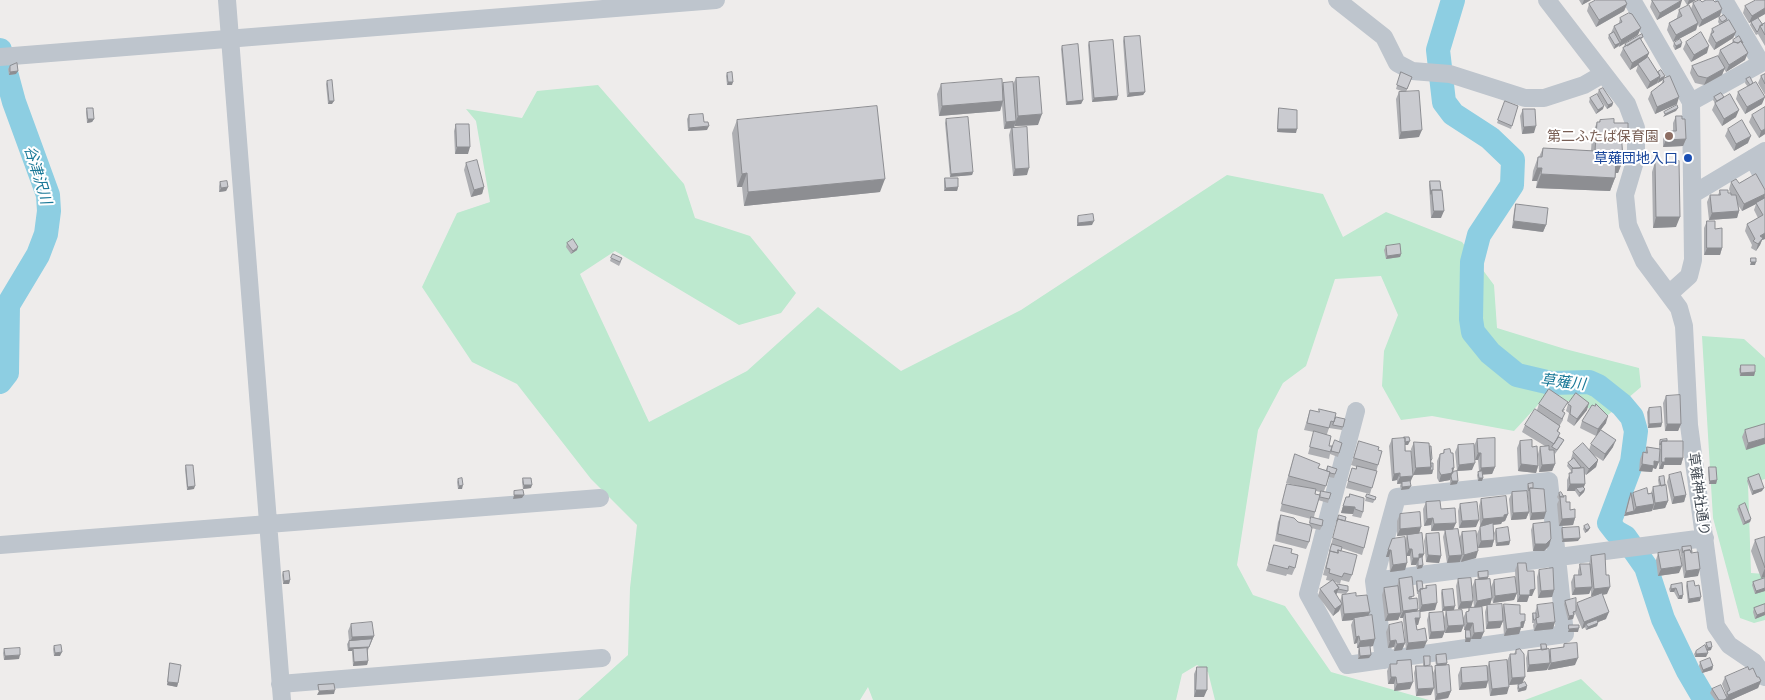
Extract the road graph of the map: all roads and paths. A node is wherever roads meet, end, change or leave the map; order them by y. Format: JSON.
{"nodes":[{"id":1,"x":228,"y":0,"type":"edge"},
{"id":2,"x":716,"y":0,"type":"edge"},
{"id":3,"x":1337,"y":0,"type":"edge"},
{"id":4,"x":1547,"y":0,"type":"edge"},
{"id":5,"x":1632,"y":0,"type":"edge"},
{"id":6,"x":1724,"y":0,"type":"edge"},
{"id":7,"x":231,"y":38,"type":"junction"},
{"id":8,"x":0,"y":57,"type":"edge"},
{"id":9,"x":1763,"y":62,"type":"edge"},
{"id":10,"x":1603,"y":74,"type":"junction"},
{"id":11,"x":1691,"y":102,"type":"junction"},
{"id":12,"x":1759,"y":155,"type":"edge"},
{"id":13,"x":1765,"y":180,"type":"edge"},
{"id":14,"x":1693,"y":194,"type":"junction"},
{"id":15,"x":1670,"y":293,"type":"junction"},
{"id":16,"x":1356,"y":410,"type":"dead end"},
{"id":17,"x":600,"y":498,"type":"dead end"},
{"id":18,"x":269,"y":524,"type":"junction"},
{"id":19,"x":1705,"y":538,"type":"junction"},
{"id":20,"x":0,"y":545,"type":"edge"},
{"id":21,"x":1559,"y":557,"type":"junction"},
{"id":22,"x":1374,"y":581,"type":"junction"},
{"id":23,"x":1759,"y":656,"type":"edge"},
{"id":24,"x":602,"y":658,"type":"dead end"},
{"id":25,"x":1384,"y":660,"type":"junction"},
{"id":26,"x":1765,"y":677,"type":"edge"},
{"id":27,"x":281,"y":692,"type":"edge"}],
"edges":[{"from":1,"to":7,"type":"street"},
{"from":2,"to":7,"type":"street"},
{"from":3,"to":10,"type":"street"},
{"from":4,"to":10,"type":"street","name":"草薙神社通り"},
{"from":5,"to":11,"type":"street"},
{"from":6,"to":9,"type":"street"},
{"from":7,"to":8,"type":"street"},
{"from":7,"to":18,"type":"street"},
{"from":9,"to":11,"type":"street"},
{"from":10,"to":15,"type":"street","name":"草薙神社通り"},
{"from":11,"to":14,"type":"street"},
{"from":12,"to":13,"type":"street"},
{"from":12,"to":14,"type":"street"},
{"from":14,"to":15,"type":"street"},
{"from":15,"to":19,"type":"street","name":"草薙神社通り"},
{"from":16,"to":25,"type":"street"},
{"from":17,"to":18,"type":"street"},
{"from":18,"to":20,"type":"street"},
{"from":18,"to":27,"type":"street"},
{"from":19,"to":21,"type":"street"},
{"from":19,"to":23,"type":"street","name":"草薙神社通り"},
{"from":21,"to":22,"type":"street"},
{"from":21,"to":22,"type":"street"},
{"from":21,"to":25,"type":"street"},
{"from":22,"to":25,"type":"street"},
{"from":23,"to":26,"type":"street","name":"草薙神社通り"},
{"from":24,"to":27,"type":"street"}]}
